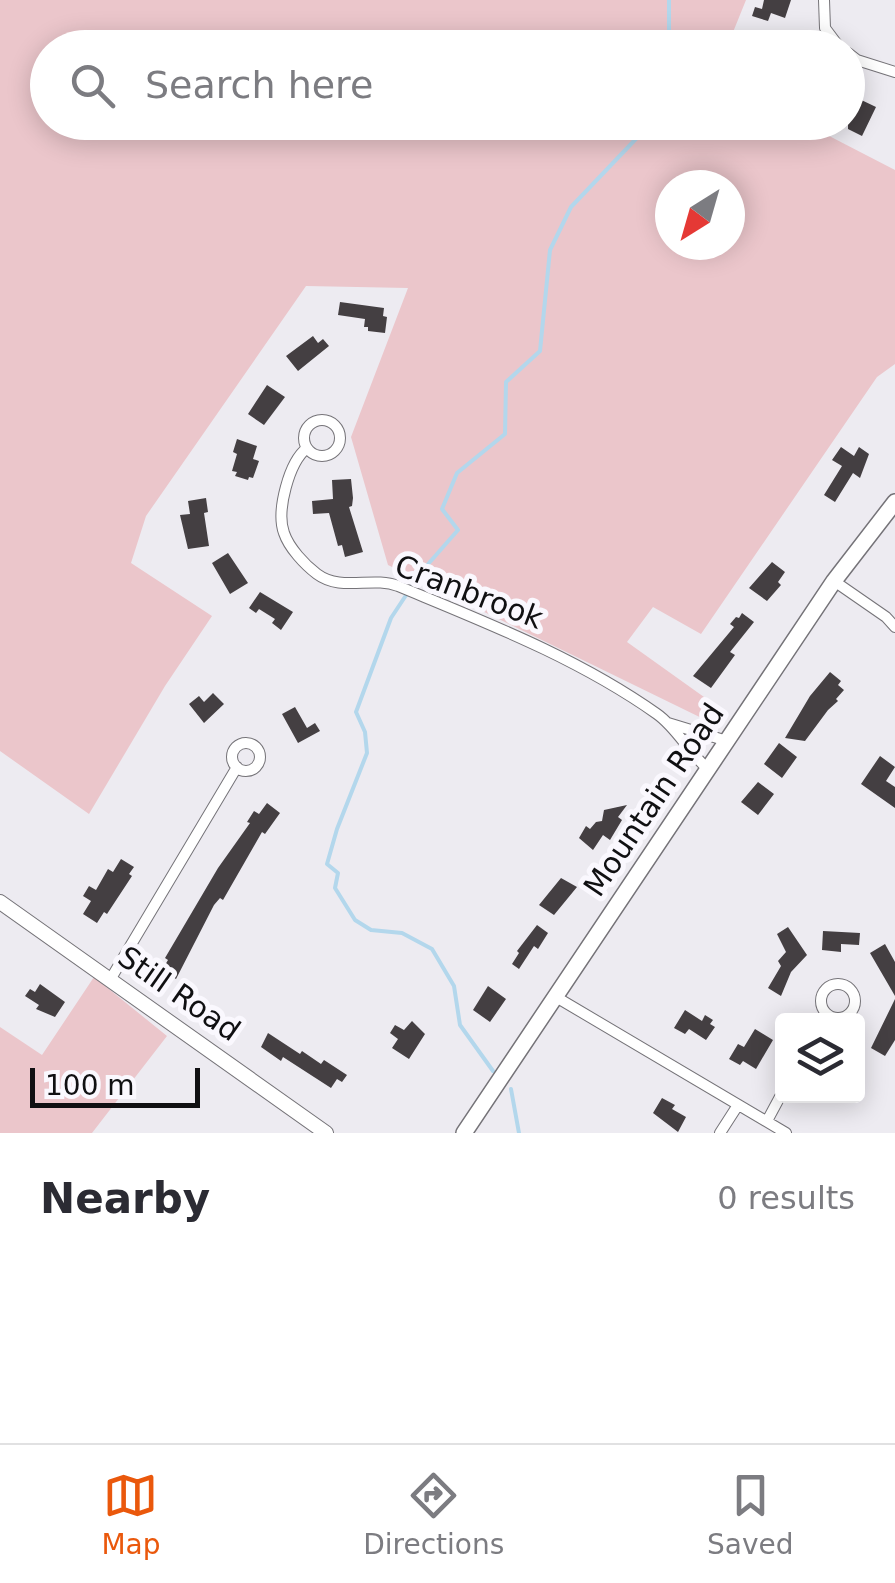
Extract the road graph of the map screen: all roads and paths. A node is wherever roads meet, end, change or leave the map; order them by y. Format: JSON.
{"nodes":[{"id":1,"x":824,"y":0,"type":"edge"},
{"id":2,"x":826,"y":30,"type":"edge"},
{"id":3,"x":865,"y":62,"type":"edge"},
{"id":4,"x":895,"y":72,"type":"edge"},
{"id":5,"x":306,"y":448,"type":"dead end"},
{"id":6,"x":895,"y":502,"type":"edge"},
{"id":7,"x":834,"y":581,"type":"junction"},
{"id":8,"x":895,"y":627,"type":"edge"},
{"id":9,"x":668,"y":723,"type":"junction"},
{"id":10,"x":727,"y":742,"type":"junction"},
{"id":11,"x":238,"y":767,"type":"dead end"},
{"id":12,"x":708,"y":769,"type":"junction"},
{"id":13,"x":0,"y":902,"type":"edge"},
{"id":14,"x":110,"y":980,"type":"junction"},
{"id":15,"x":556,"y":996,"type":"junction"},
{"id":16,"x":777,"y":1103,"type":"edge"},
{"id":17,"x":738,"y":1105,"type":"junction"},
{"id":18,"x":767,"y":1122,"type":"junction"},
{"id":19,"x":326,"y":1133,"type":"edge"},
{"id":20,"x":464,"y":1133,"type":"edge"},
{"id":21,"x":720,"y":1133,"type":"edge"},
{"id":22,"x":786,"y":1133,"type":"edge"}],
"edges":[{"from":1,"to":2,"type":"street"},
{"from":3,"to":4,"type":"street"},
{"from":5,"to":9,"type":"street","name":"Cranbrook"},
{"from":6,"to":7,"type":"main road","name":"Mountain Road"},
{"from":7,"to":8,"type":"street"},
{"from":7,"to":10,"type":"main road","name":"Mountain Road"},
{"from":9,"to":10,"type":"street","name":"Cranbrook"},
{"from":9,"to":12,"type":"street","name":"Cranbrook"},
{"from":10,"to":12,"type":"main road","name":"Mountain Road"},
{"from":11,"to":14,"type":"street"},
{"from":12,"to":15,"type":"main road","name":"Mountain Road"},
{"from":13,"to":14,"type":"street","name":"Still Road"},
{"from":14,"to":19,"type":"street","name":"Still Road"},
{"from":15,"to":17,"type":"street"},
{"from":15,"to":20,"type":"main road","name":"Mountain Road"},
{"from":16,"to":18,"type":"street"},
{"from":17,"to":18,"type":"street"},
{"from":17,"to":21,"type":"street"},
{"from":18,"to":22,"type":"street"}]}
